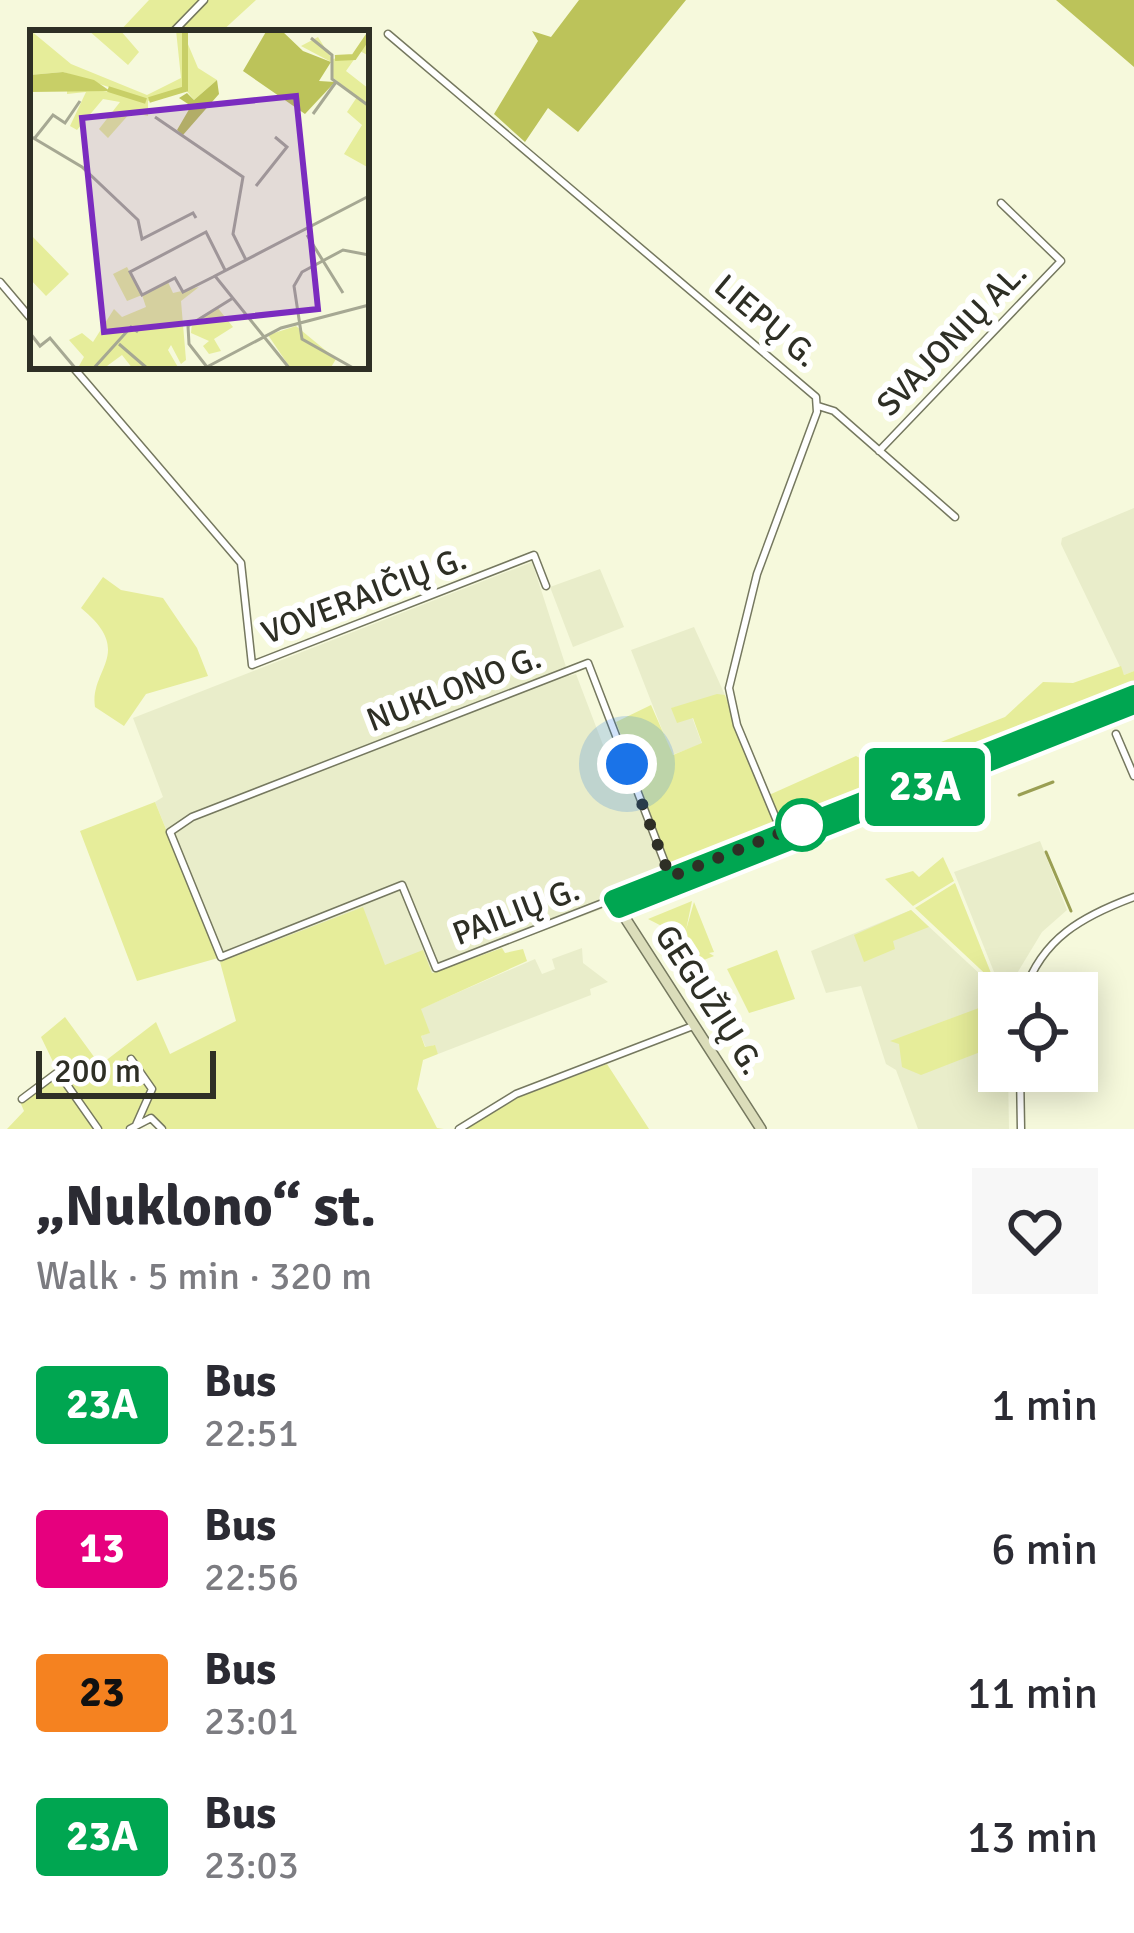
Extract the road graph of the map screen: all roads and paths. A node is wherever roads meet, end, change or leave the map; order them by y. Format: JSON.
{"nodes":[{"id":1,"x":204,"y":0,"type":"edge"},
{"id":2,"x":175,"y":30,"type":"edge"},
{"id":3,"x":388,"y":34,"type":"dead end"},
{"id":4,"x":1001,"y":202,"type":"dead end"},
{"id":5,"x":0,"y":282,"type":"edge"},
{"id":6,"x":30,"y":317,"type":"edge"},
{"id":7,"x":75,"y":369,"type":"edge"},
{"id":8,"x":818,"y":406,"type":"junction"},
{"id":9,"x":879,"y":451,"type":"junction"},
{"id":10,"x":955,"y":517,"type":"dead end"},
{"id":11,"x":546,"y":586,"type":"dead end"},
{"id":12,"x":1134,"y":694,"type":"edge"},
{"id":13,"x":1134,"y":705,"type":"edge"},
{"id":14,"x":1116,"y":734,"type":"dead end"},
{"id":15,"x":1134,"y":776,"type":"edge"},
{"id":16,"x":878,"y":800,"type":"junction"},
{"id":17,"x":782,"y":832,"type":"junction"},
{"id":18,"x":670,"y":877,"type":"junction"},
{"id":19,"x":1134,"y":897,"type":"edge"},
{"id":20,"x":616,"y":904,"type":"junction"},
{"id":21,"x":436,"y":968,"type":"joint"},
{"id":22,"x":1035,"y":972,"type":"edge"},
{"id":23,"x":693,"y":1026,"type":"junction"},
{"id":24,"x":131,"y":1059,"type":"dead end"},
{"id":25,"x":1020,"y":1092,"type":"edge"},
{"id":26,"x":22,"y":1099,"type":"dead end"},
{"id":27,"x":133,"y":1127,"type":"edge"},
{"id":28,"x":98,"y":1129,"type":"edge"},
{"id":29,"x":162,"y":1129,"type":"edge"},
{"id":30,"x":459,"y":1129,"type":"edge"},
{"id":31,"x":761,"y":1129,"type":"edge"},
{"id":32,"x":1021,"y":1129,"type":"edge"}],
"edges":[{"from":1,"to":2,"type":"street"},
{"from":3,"to":8,"type":"street","name":"LIEPŲ G."},
{"from":4,"to":9,"type":"street","name":"SVAJONIŲ AL."},
{"from":5,"to":6,"type":"street"},
{"from":7,"to":11,"type":"street","name":"VOVERAIČIŲ G."},
{"from":8,"to":9,"type":"street"},
{"from":8,"to":17,"type":"street","name":"LIEPŲ G."},
{"from":9,"to":10,"type":"street"},
{"from":12,"to":16,"type":"main road"},
{"from":13,"to":16,"type":"main road"},
{"from":14,"to":15,"type":"street"},
{"from":16,"to":17,"type":"main road"},
{"from":16,"to":20,"type":"main road"},
{"from":17,"to":18,"type":"main road"},
{"from":18,"to":20,"type":"main road"},
{"from":18,"to":21,"type":"street","name":"NUKLONO G."},
{"from":19,"to":22,"type":"street"},
{"from":20,"to":21,"type":"street","name":"PAILIŲ G."},
{"from":20,"to":23,"type":"main road","name":"GEGUŽIŲ G."},
{"from":23,"to":30,"type":"street"},
{"from":23,"to":31,"type":"main road","name":"GEGUŽIŲ G."},
{"from":24,"to":27,"type":"street"},
{"from":25,"to":32,"type":"street"},
{"from":26,"to":28,"type":"street"},
{"from":27,"to":29,"type":"street"}]}
